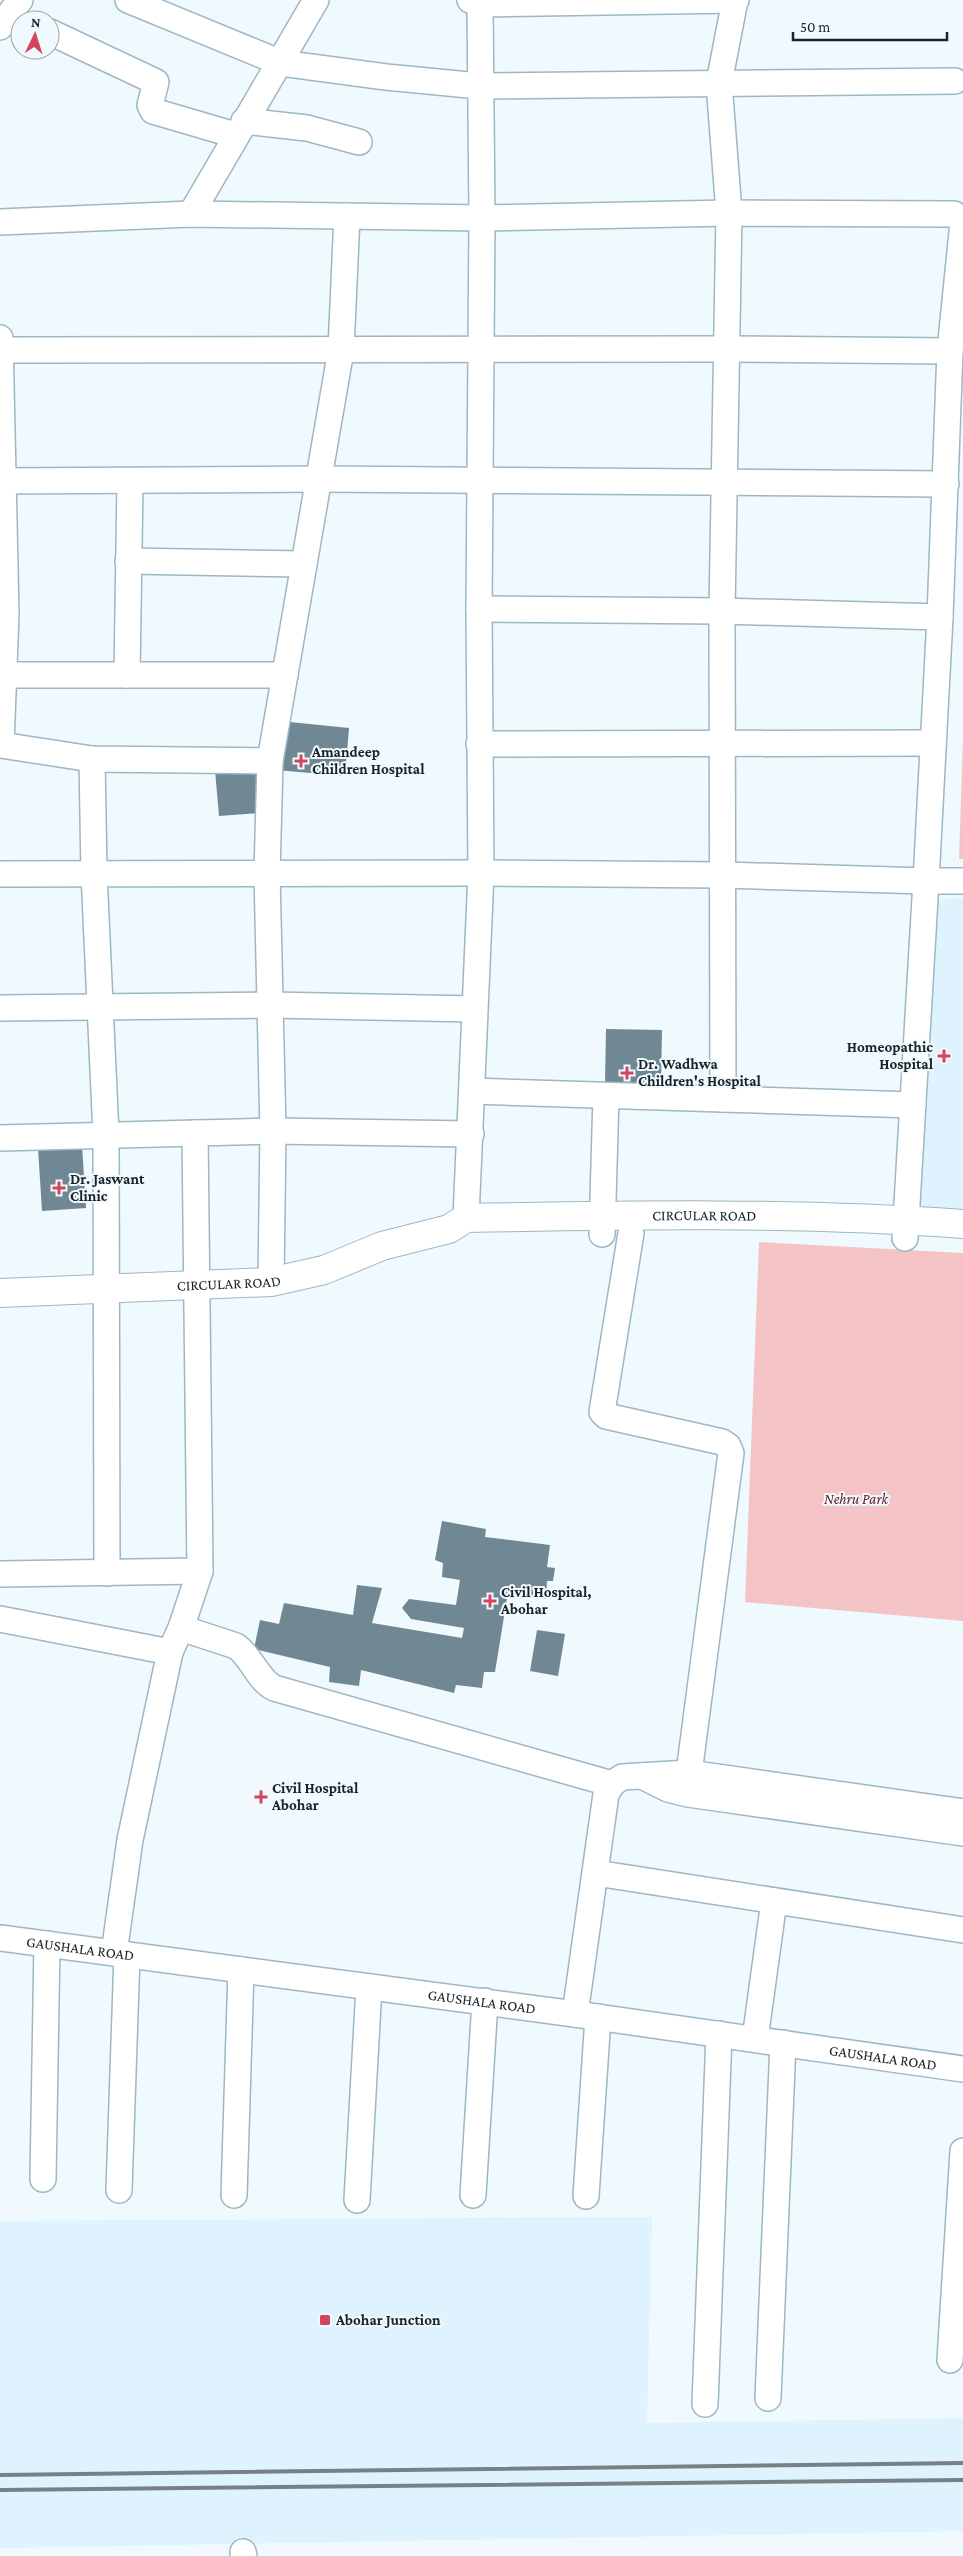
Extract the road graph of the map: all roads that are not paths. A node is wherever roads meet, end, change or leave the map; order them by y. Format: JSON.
{"nodes":[{"id":1,"x":128,"y":0,"type":"edge"},
{"id":2,"x":316,"y":0,"type":"edge"},
{"id":3,"x":736,"y":0,"type":"edge"},
{"id":4,"x":475,"y":2,"type":"edge"},
{"id":5,"x":60,"y":37,"type":"edge"},
{"id":6,"x":281,"y":64,"type":"junction"},
{"id":7,"x":955,"y":81,"type":"dead end"},
{"id":8,"x":719,"y":83,"type":"junction"},
{"id":9,"x":479,"y":86,"type":"junction"},
{"id":10,"x":240,"y":128,"type":"junction"},
{"id":11,"x":359,"y":142,"type":"dead end"},
{"id":12,"x":729,"y":213,"type":"junction"},
{"id":13,"x":191,"y":214,"type":"junction"},
{"id":14,"x":347,"y":216,"type":"junction"},
{"id":15,"x":482,"y":218,"type":"junction"},
{"id":16,"x":0,"y":222,"type":"edge"},
{"id":17,"x":0,"y":338,"type":"edge"},
{"id":18,"x":481,"y":349,"type":"junction"},
{"id":19,"x":727,"y":349,"type":"junction"},
{"id":20,"x":0,"y":350,"type":"edge"},
{"id":21,"x":341,"y":350,"type":"junction"},
{"id":22,"x":950,"y":352,"type":"junction"},
{"id":23,"x":320,"y":479,"type":"junction"},
{"id":24,"x":480,"y":480,"type":"junction"},
{"id":25,"x":2,"y":481,"type":"edge"},
{"id":26,"x":130,"y":482,"type":"junction"},
{"id":27,"x":724,"y":483,"type":"junction"},
{"id":28,"x":946,"y":484,"type":"junction"},
{"id":29,"x":128,"y":561,"type":"junction"},
{"id":30,"x":304,"y":564,"type":"junction"},
{"id":31,"x":478,"y":609,"type":"junction"},
{"id":32,"x":722,"y":611,"type":"junction"},
{"id":33,"x":3,"y":614,"type":"edge"},
{"id":34,"x":940,"y":617,"type":"junction"},
{"id":35,"x":4,"y":675,"type":"junction"},
{"id":36,"x":127,"y":675,"type":"junction"},
{"id":37,"x":285,"y":675,"type":"junction"},
{"id":38,"x":933,"y":743,"type":"junction"},
{"id":39,"x":479,"y":744,"type":"junction"},
{"id":40,"x":1,"y":745,"type":"edge"},
{"id":41,"x":722,"y":745,"type":"junction"},
{"id":42,"x":92,"y":758,"type":"junction"},
{"id":43,"x":270,"y":761,"type":"junction"},
{"id":44,"x":94,"y":872,"type":"junction"},
{"id":45,"x":481,"y":873,"type":"junction"},
{"id":46,"x":0,"y":874,"type":"edge"},
{"id":47,"x":267,"y":874,"type":"junction"},
{"id":48,"x":724,"y":875,"type":"junction"},
{"id":49,"x":926,"y":881,"type":"junction"},
{"id":50,"x":963,"y":881,"type":"edge"},
{"id":51,"x":99,"y":1005,"type":"junction"},
{"id":52,"x":271,"y":1005,"type":"junction"},
{"id":53,"x":0,"y":1008,"type":"edge"},
{"id":54,"x":474,"y":1009,"type":"junction"},
{"id":55,"x":472,"y":1091,"type":"junction"},
{"id":56,"x":606,"y":1096,"type":"junction"},
{"id":57,"x":723,"y":1099,"type":"junction"},
{"id":58,"x":913,"y":1105,"type":"junction"},
{"id":59,"x":273,"y":1131,"type":"junction"},
{"id":60,"x":195,"y":1133,"type":"junction"},
{"id":61,"x":471,"y":1134,"type":"junction"},
{"id":62,"x":106,"y":1135,"type":"junction"},
{"id":63,"x":0,"y":1138,"type":"edge"},
{"id":64,"x":458,"y":1224,"type":"junction"},
{"id":65,"x":963,"y":1224,"type":"edge"},
{"id":66,"x":602,"y":1225,"type":"junction"},
{"id":67,"x":905,"y":1229,"type":"junction"},
{"id":68,"x":631,"y":1233,"type":"junction"},
{"id":69,"x":963,"y":1242,"type":"edge"},
{"id":70,"x":271,"y":1282,"type":"junction"},
{"id":71,"x":198,"y":1284,"type":"junction"},
{"id":72,"x":107,"y":1288,"type":"junction"},
{"id":73,"x":0,"y":1293,"type":"edge"},
{"id":74,"x":200,"y":1571,"type":"junction"},
{"id":75,"x":107,"y":1573,"type":"junction"},
{"id":76,"x":0,"y":1574,"type":"edge"},
{"id":77,"x":0,"y":1619,"type":"edge"},
{"id":78,"x":181,"y":1628,"type":"junction"},
{"id":79,"x":170,"y":1652,"type":"junction"},
{"id":80,"x":689,"y":1773,"type":"junction"},
{"id":81,"x":639,"y":1775,"type":"junction"},
{"id":82,"x":612,"y":1784,"type":"junction"},
{"id":83,"x":963,"y":1812,"type":"edge"},
{"id":84,"x":963,"y":1833,"type":"edge"},
{"id":85,"x":596,"y":1873,"type":"junction"},
{"id":86,"x":774,"y":1901,"type":"junction"},
{"id":87,"x":963,"y":1930,"type":"edge"},
{"id":88,"x":0,"y":1938,"type":"edge"},
{"id":89,"x":47,"y":1944,"type":"junction"},
{"id":90,"x":120,"y":1954,"type":"junction"},
{"id":91,"x":241,"y":1970,"type":"junction"},
{"id":92,"x":369,"y":1986,"type":"junction"},
{"id":93,"x":485,"y":2002,"type":"junction"},
{"id":94,"x":587,"y":2015,"type":"junction"},
{"id":95,"x":719,"y":2034,"type":"junction"},
{"id":96,"x":754,"y":2039,"type":"junction"},
{"id":97,"x":783,"y":2043,"type":"junction"},
{"id":98,"x":963,"y":2069,"type":"edge"},
{"id":99,"x":963,"y":2151,"type":"edge"},
{"id":100,"x":43,"y":2179,"type":"dead end"},
{"id":101,"x":119,"y":2190,"type":"dead end"},
{"id":102,"x":234,"y":2195,"type":"dead end"},
{"id":103,"x":473,"y":2195,"type":"dead end"},
{"id":104,"x":586,"y":2196,"type":"dead end"},
{"id":105,"x":357,"y":2200,"type":"dead end"},
{"id":106,"x":950,"y":2360,"type":"dead end"},
{"id":107,"x":768,"y":2398,"type":"dead end"},
{"id":108,"x":705,"y":2404,"type":"dead end"}],
"edges":[{"from":1,"to":6,"type":"street"},
{"from":2,"to":6,"type":"street"},
{"from":3,"to":4,"type":"street"},
{"from":3,"to":8,"type":"street"},
{"from":4,"to":9,"type":"street"},
{"from":5,"to":10,"type":"street"},
{"from":6,"to":9,"type":"street"},
{"from":6,"to":10,"type":"street"},
{"from":7,"to":8,"type":"street"},
{"from":8,"to":9,"type":"street"},
{"from":8,"to":12,"type":"street"},
{"from":9,"to":15,"type":"street"},
{"from":10,"to":11,"type":"street"},
{"from":10,"to":13,"type":"street"},
{"from":12,"to":15,"type":"street"},
{"from":12,"to":19,"type":"street"},
{"from":12,"to":22,"type":"street"},
{"from":13,"to":14,"type":"street"},
{"from":13,"to":16,"type":"street"},
{"from":14,"to":15,"type":"street"},
{"from":14,"to":21,"type":"street"},
{"from":15,"to":18,"type":"street"},
{"from":17,"to":20,"type":"street"},
{"from":18,"to":19,"type":"street"},
{"from":18,"to":21,"type":"street"},
{"from":18,"to":24,"type":"street"},
{"from":19,"to":22,"type":"street"},
{"from":19,"to":27,"type":"street"},
{"from":20,"to":21,"type":"street"},
{"from":20,"to":25,"type":"street"},
{"from":21,"to":23,"type":"street"},
{"from":22,"to":28,"type":"street"},
{"from":23,"to":24,"type":"street"},
{"from":23,"to":26,"type":"street"},
{"from":23,"to":30,"type":"street"},
{"from":24,"to":27,"type":"street"},
{"from":24,"to":31,"type":"street"},
{"from":25,"to":26,"type":"street"},
{"from":25,"to":33,"type":"street"},
{"from":26,"to":29,"type":"street"},
{"from":27,"to":28,"type":"street"},
{"from":27,"to":32,"type":"street"},
{"from":28,"to":34,"type":"street"},
{"from":29,"to":30,"type":"street"},
{"from":29,"to":36,"type":"street"},
{"from":30,"to":37,"type":"street"},
{"from":31,"to":32,"type":"street"},
{"from":31,"to":39,"type":"street"},
{"from":32,"to":34,"type":"street"},
{"from":32,"to":41,"type":"street"},
{"from":33,"to":35,"type":"street"},
{"from":34,"to":38,"type":"street"},
{"from":35,"to":36,"type":"street"},
{"from":35,"to":40,"type":"street"},
{"from":36,"to":37,"type":"street"},
{"from":37,"to":43,"type":"street"},
{"from":38,"to":41,"type":"street"},
{"from":38,"to":49,"type":"street"},
{"from":39,"to":41,"type":"street"},
{"from":39,"to":45,"type":"street"},
{"from":40,"to":42,"type":"street"},
{"from":41,"to":48,"type":"street"},
{"from":42,"to":43,"type":"street"},
{"from":42,"to":44,"type":"street"},
{"from":43,"to":47,"type":"street"},
{"from":44,"to":46,"type":"street"},
{"from":44,"to":47,"type":"street"},
{"from":44,"to":51,"type":"street"},
{"from":45,"to":47,"type":"street"},
{"from":45,"to":48,"type":"street"},
{"from":45,"to":54,"type":"street"},
{"from":47,"to":52,"type":"street"},
{"from":48,"to":49,"type":"street"},
{"from":48,"to":57,"type":"street"},
{"from":49,"to":50,"type":"street"},
{"from":49,"to":58,"type":"street"},
{"from":51,"to":52,"type":"street"},
{"from":51,"to":53,"type":"street"},
{"from":51,"to":62,"type":"street"},
{"from":52,"to":54,"type":"street"},
{"from":52,"to":59,"type":"street"},
{"from":54,"to":55,"type":"street"},
{"from":55,"to":56,"type":"street"},
{"from":55,"to":61,"type":"street"},
{"from":56,"to":57,"type":"street"},
{"from":56,"to":66,"type":"street"},
{"from":57,"to":58,"type":"street"},
{"from":58,"to":67,"type":"street"},
{"from":59,"to":60,"type":"street"},
{"from":59,"to":61,"type":"street"},
{"from":59,"to":70,"type":"street"},
{"from":60,"to":62,"type":"street"},
{"from":60,"to":71,"type":"street"},
{"from":61,"to":64,"type":"street"},
{"from":62,"to":63,"type":"street"},
{"from":62,"to":72,"type":"street"},
{"from":64,"to":66,"type":"main road","name":"CIRCULAR ROAD"},
{"from":64,"to":70,"type":"main road","name":"CIRCULAR ROAD"},
{"from":65,"to":67,"type":"main road","name":"CIRCULAR ROAD"},
{"from":66,"to":67,"type":"main road","name":"CIRCULAR ROAD"},
{"from":66,"to":68,"type":"main road","name":"CIRCULAR ROAD"},
{"from":67,"to":68,"type":"main road","name":"CIRCULAR ROAD"},
{"from":67,"to":69,"type":"main road","name":"CIRCULAR ROAD"},
{"from":68,"to":80,"type":"street"},
{"from":70,"to":71,"type":"main road","name":"CIRCULAR ROAD"},
{"from":71,"to":72,"type":"main road","name":"CIRCULAR ROAD"},
{"from":71,"to":74,"type":"street"},
{"from":72,"to":73,"type":"main road","name":"CIRCULAR ROAD"},
{"from":72,"to":75,"type":"street"},
{"from":74,"to":75,"type":"street"},
{"from":74,"to":78,"type":"street"},
{"from":75,"to":76,"type":"street"},
{"from":77,"to":79,"type":"street"},
{"from":78,"to":79,"type":"street"},
{"from":78,"to":82,"type":"street"},
{"from":79,"to":90,"type":"street"},
{"from":80,"to":81,"type":"street"},
{"from":80,"to":83,"type":"street"},
{"from":81,"to":82,"type":"street"},
{"from":81,"to":84,"type":"street"},
{"from":82,"to":85,"type":"street"},
{"from":85,"to":86,"type":"street"},
{"from":85,"to":94,"type":"street"},
{"from":86,"to":87,"type":"street"},
{"from":86,"to":96,"type":"street"},
{"from":88,"to":89,"type":"street","name":"GAUSHALA ROAD"},
{"from":89,"to":90,"type":"street","name":"GAUSHALA ROAD"},
{"from":89,"to":100,"type":"street"},
{"from":90,"to":91,"type":"street","name":"GAUSHALA ROAD"},
{"from":90,"to":101,"type":"street"},
{"from":91,"to":92,"type":"street","name":"GAUSHALA ROAD"},
{"from":91,"to":102,"type":"street"},
{"from":92,"to":93,"type":"street","name":"GAUSHALA ROAD"},
{"from":92,"to":105,"type":"street"},
{"from":93,"to":94,"type":"street","name":"GAUSHALA ROAD"},
{"from":93,"to":103,"type":"street"},
{"from":94,"to":95,"type":"street","name":"GAUSHALA ROAD"},
{"from":94,"to":104,"type":"street"},
{"from":95,"to":96,"type":"street","name":"GAUSHALA ROAD"},
{"from":95,"to":108,"type":"street"},
{"from":96,"to":97,"type":"street","name":"GAUSHALA ROAD"},
{"from":97,"to":98,"type":"street","name":"GAUSHALA ROAD"},
{"from":97,"to":107,"type":"street"},
{"from":99,"to":106,"type":"street"}]}
